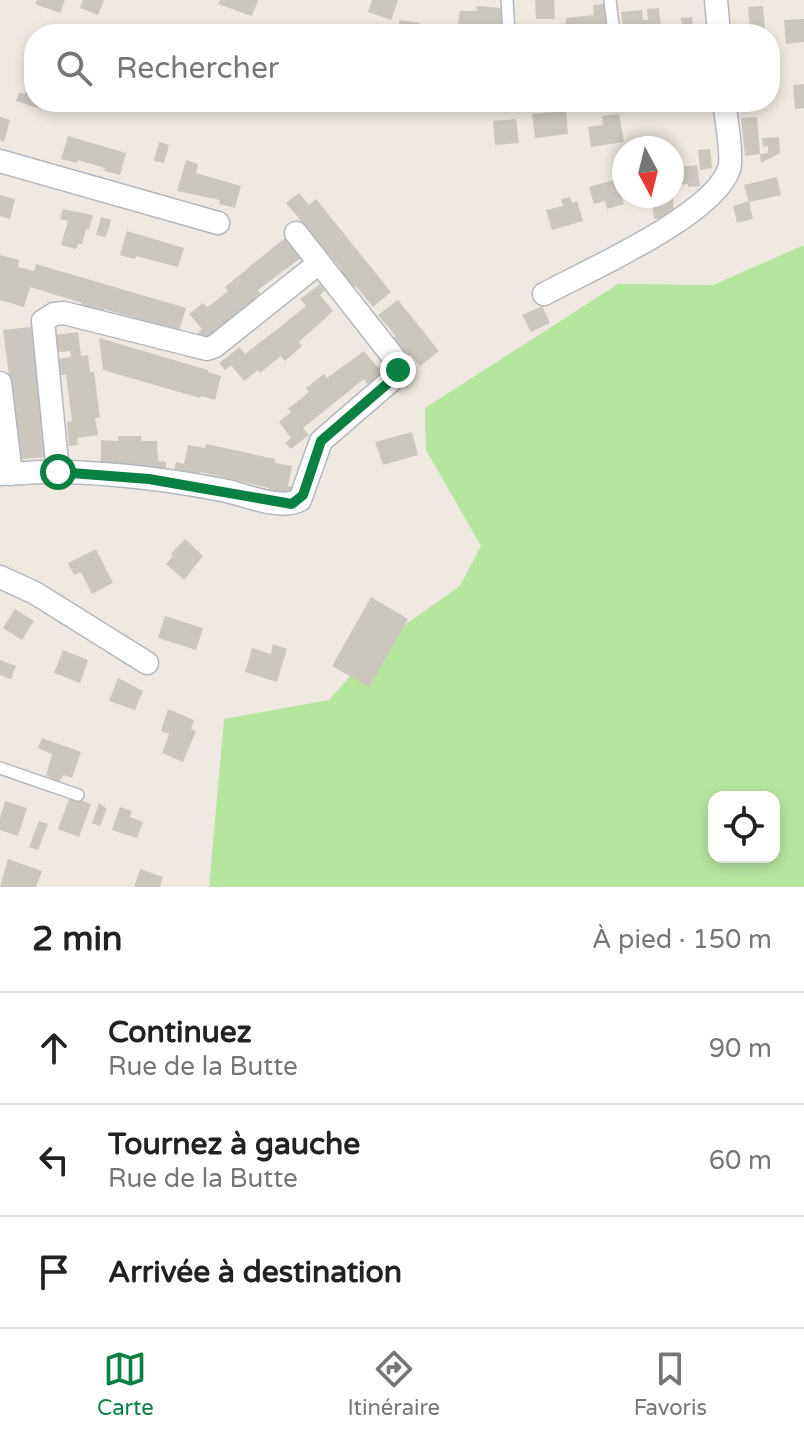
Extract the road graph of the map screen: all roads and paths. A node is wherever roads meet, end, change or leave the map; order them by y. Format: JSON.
{"nodes":[{"id":1,"x":507,"y":0,"type":"edge"},
{"id":2,"x":610,"y":0,"type":"edge"},
{"id":3,"x":716,"y":0,"type":"edge"},
{"id":4,"x":508,"y":24,"type":"edge"},
{"id":5,"x":613,"y":24,"type":"edge"},
{"id":6,"x":718,"y":24,"type":"edge"},
{"id":7,"x":725,"y":112,"type":"edge"},
{"id":8,"x":0,"y":161,"type":"edge"},
{"id":9,"x":218,"y":223,"type":"dead end"},
{"id":10,"x":296,"y":233,"type":"dead end"},
{"id":11,"x":319,"y":263,"type":"junction"},
{"id":12,"x":544,"y":294,"type":"dead end"},
{"id":13,"x":0,"y":383,"type":"edge"},
{"id":14,"x":58,"y":472,"type":"junction"},
{"id":15,"x":6,"y":474,"type":"edge"},
{"id":16,"x":0,"y":577,"type":"edge"},
{"id":17,"x":147,"y":663,"type":"dead end"},
{"id":18,"x":0,"y":768,"type":"edge"},
{"id":19,"x":78,"y":795,"type":"dead end"}],
"edges":[{"from":1,"to":4,"type":"lane"},
{"from":2,"to":5,"type":"lane"},
{"from":3,"to":6,"type":"street"},
{"from":7,"to":12,"type":"street"},
{"from":8,"to":9,"type":"street"},
{"from":10,"to":11,"type":"street"},
{"from":11,"to":14,"type":"street"},
{"from":11,"to":14,"type":"street"},
{"from":13,"to":15,"type":"street"},
{"from":14,"to":15,"type":"street"},
{"from":16,"to":17,"type":"street"},
{"from":18,"to":19,"type":"lane"}]}
